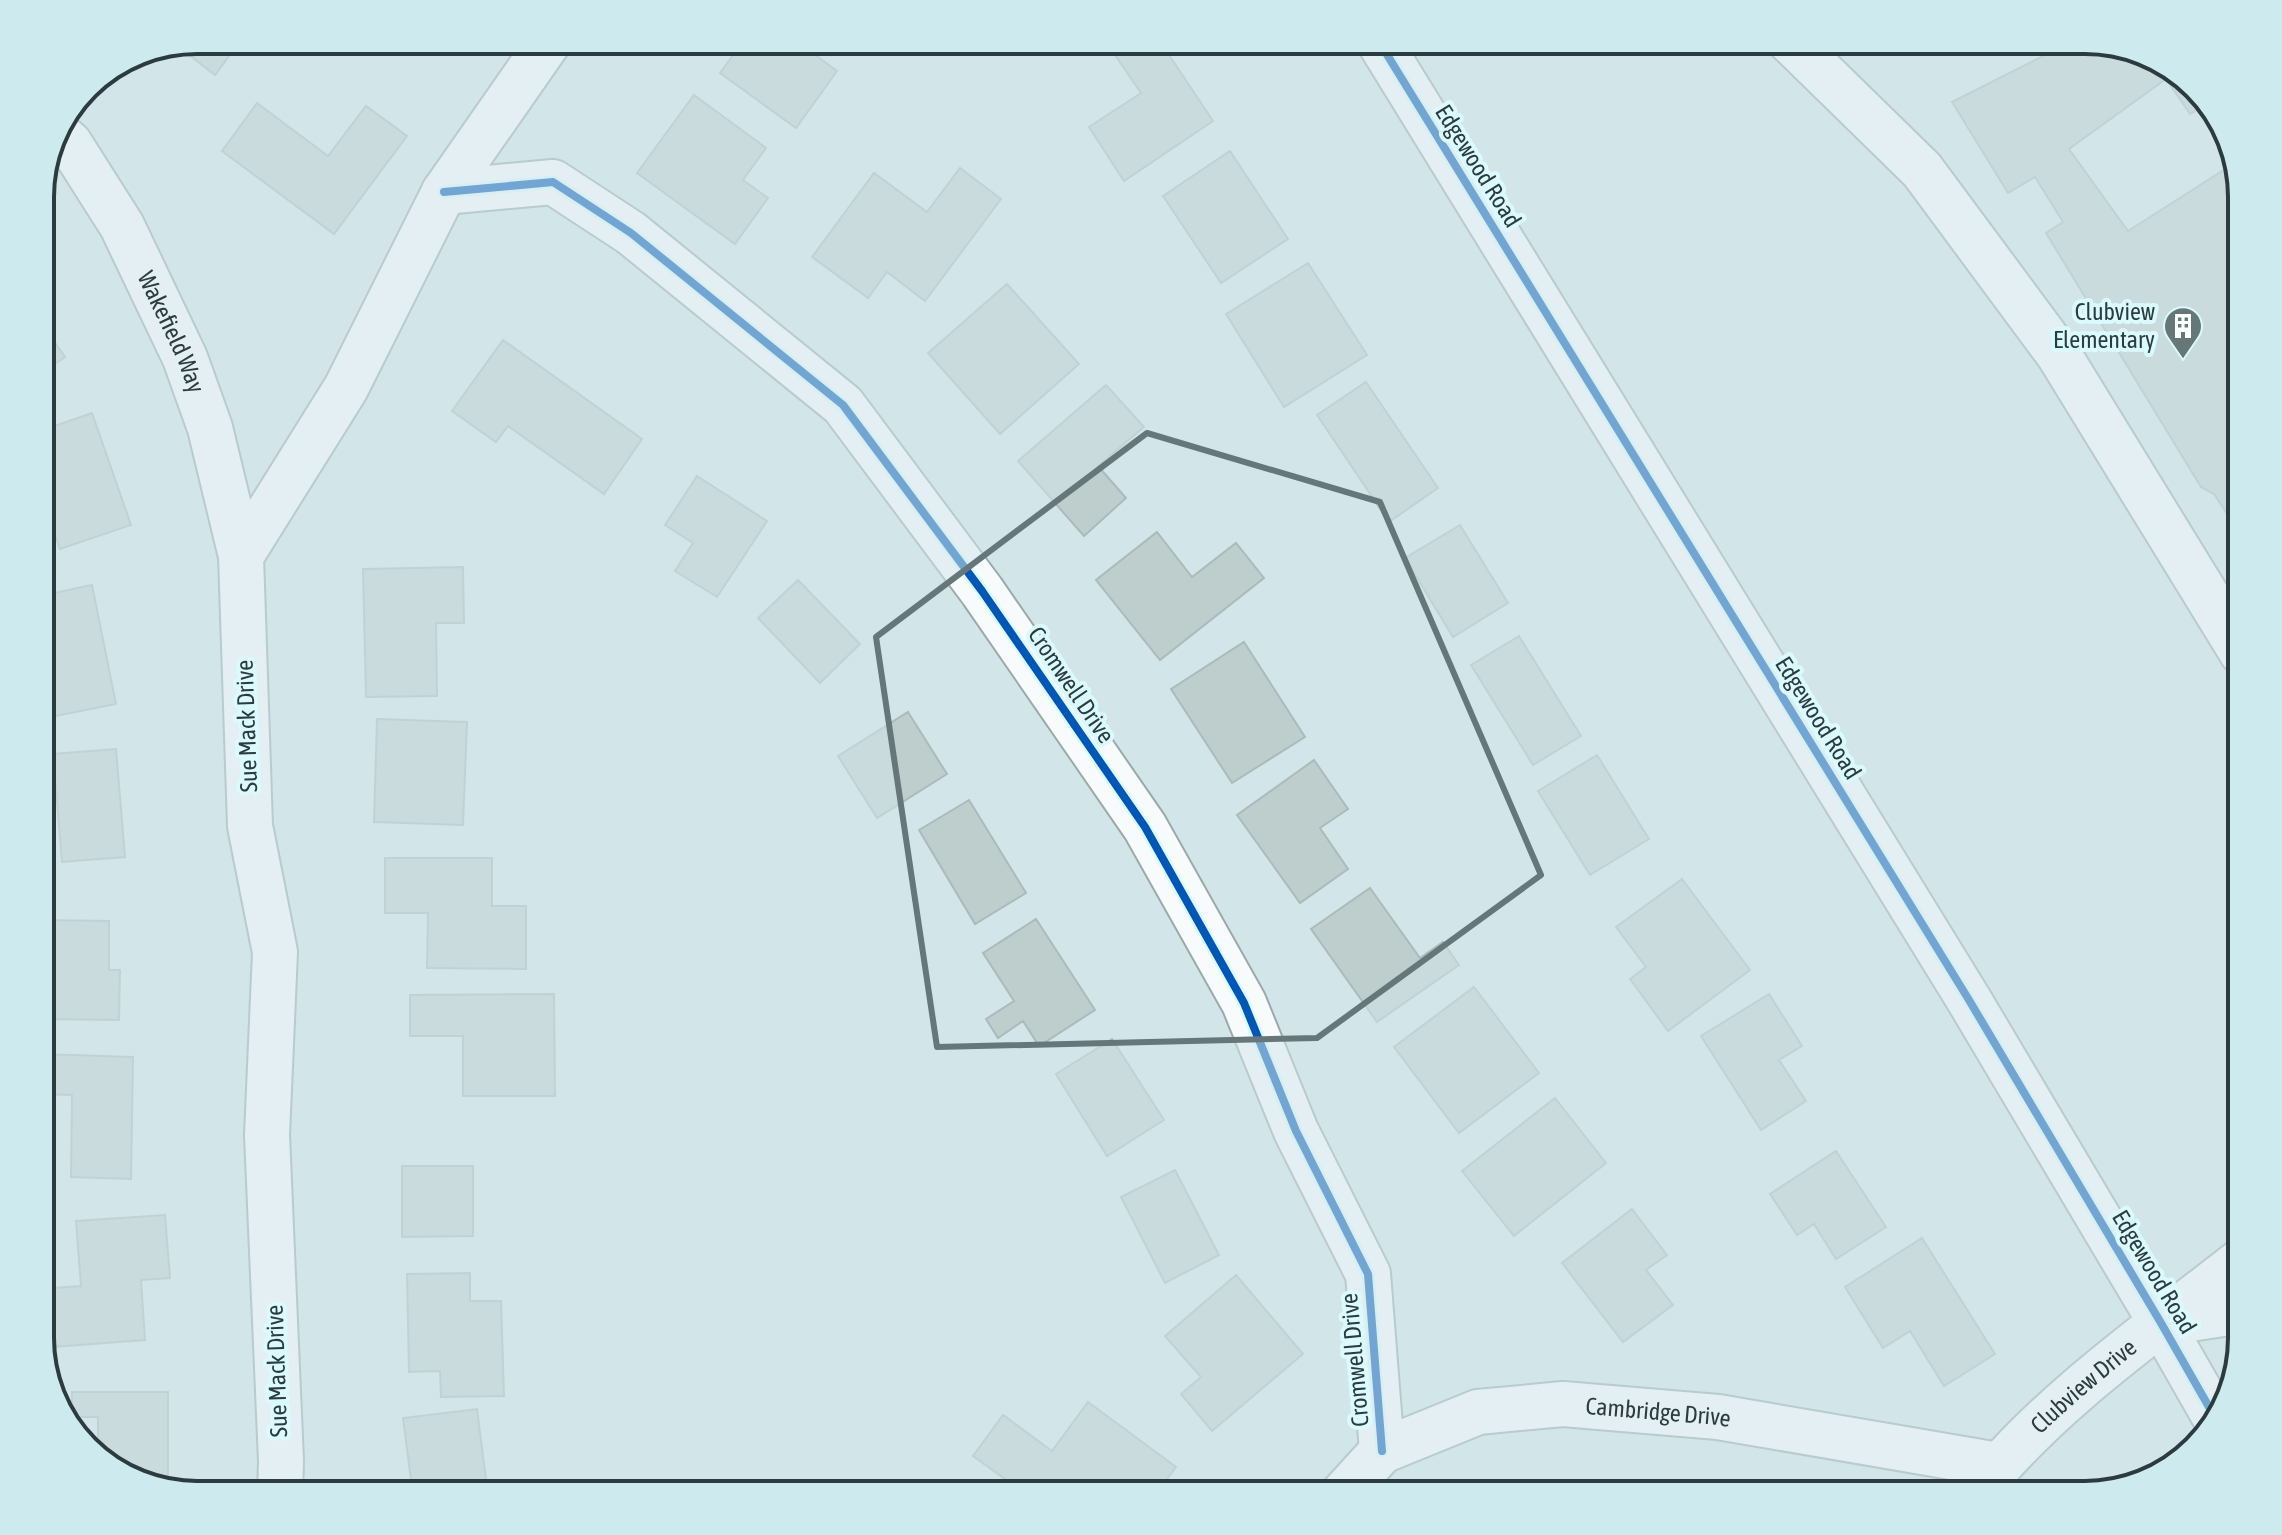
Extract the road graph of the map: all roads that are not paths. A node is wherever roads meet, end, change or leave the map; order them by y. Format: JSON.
{"nodes":[{"id":1,"x":540,"y":54,"type":"edge"},
{"id":2,"x":1387,"y":54,"type":"edge"},
{"id":3,"x":1803,"y":54,"type":"edge"},
{"id":4,"x":66,"y":141,"type":"edge"},
{"id":5,"x":444,"y":192,"type":"junction"},
{"id":6,"x":241,"y":556,"type":"junction"},
{"id":7,"x":2228,"y":630,"type":"edge"},
{"id":8,"x":2228,"y":1271,"type":"edge"},
{"id":9,"x":2228,"y":1313,"type":"edge"},
{"id":10,"x":2161,"y":1323,"type":"junction"},
{"id":11,"x":2209,"y":1408,"type":"edge"},
{"id":12,"x":1382,"y":1451,"type":"junction"},
{"id":13,"x":1986,"y":1480,"type":"edge"},
{"id":14,"x":280,"y":1481,"type":"edge"},
{"id":15,"x":1355,"y":1481,"type":"edge"}],
"edges":[{"from":1,"to":5,"type":"street"},
{"from":2,"to":10,"type":"street","name":"Edgewood Road"},
{"from":3,"to":7,"type":"street"},
{"from":4,"to":6,"type":"street","name":"Wakefield Way"},
{"from":5,"to":6,"type":"street"},
{"from":5,"to":12,"type":"street","name":"Cromwell Drive"},
{"from":6,"to":14,"type":"street","name":"Sue Mack Drive"},
{"from":8,"to":10,"type":"street","name":"Clubview Drive"},
{"from":9,"to":10,"type":"street"},
{"from":10,"to":11,"type":"street","name":"Edgewood Road"},
{"from":10,"to":13,"type":"street","name":"Clubview Drive"},
{"from":12,"to":13,"type":"street","name":"Cambridge Drive"},
{"from":12,"to":15,"type":"street","name":"Cambridge Drive"}]}
